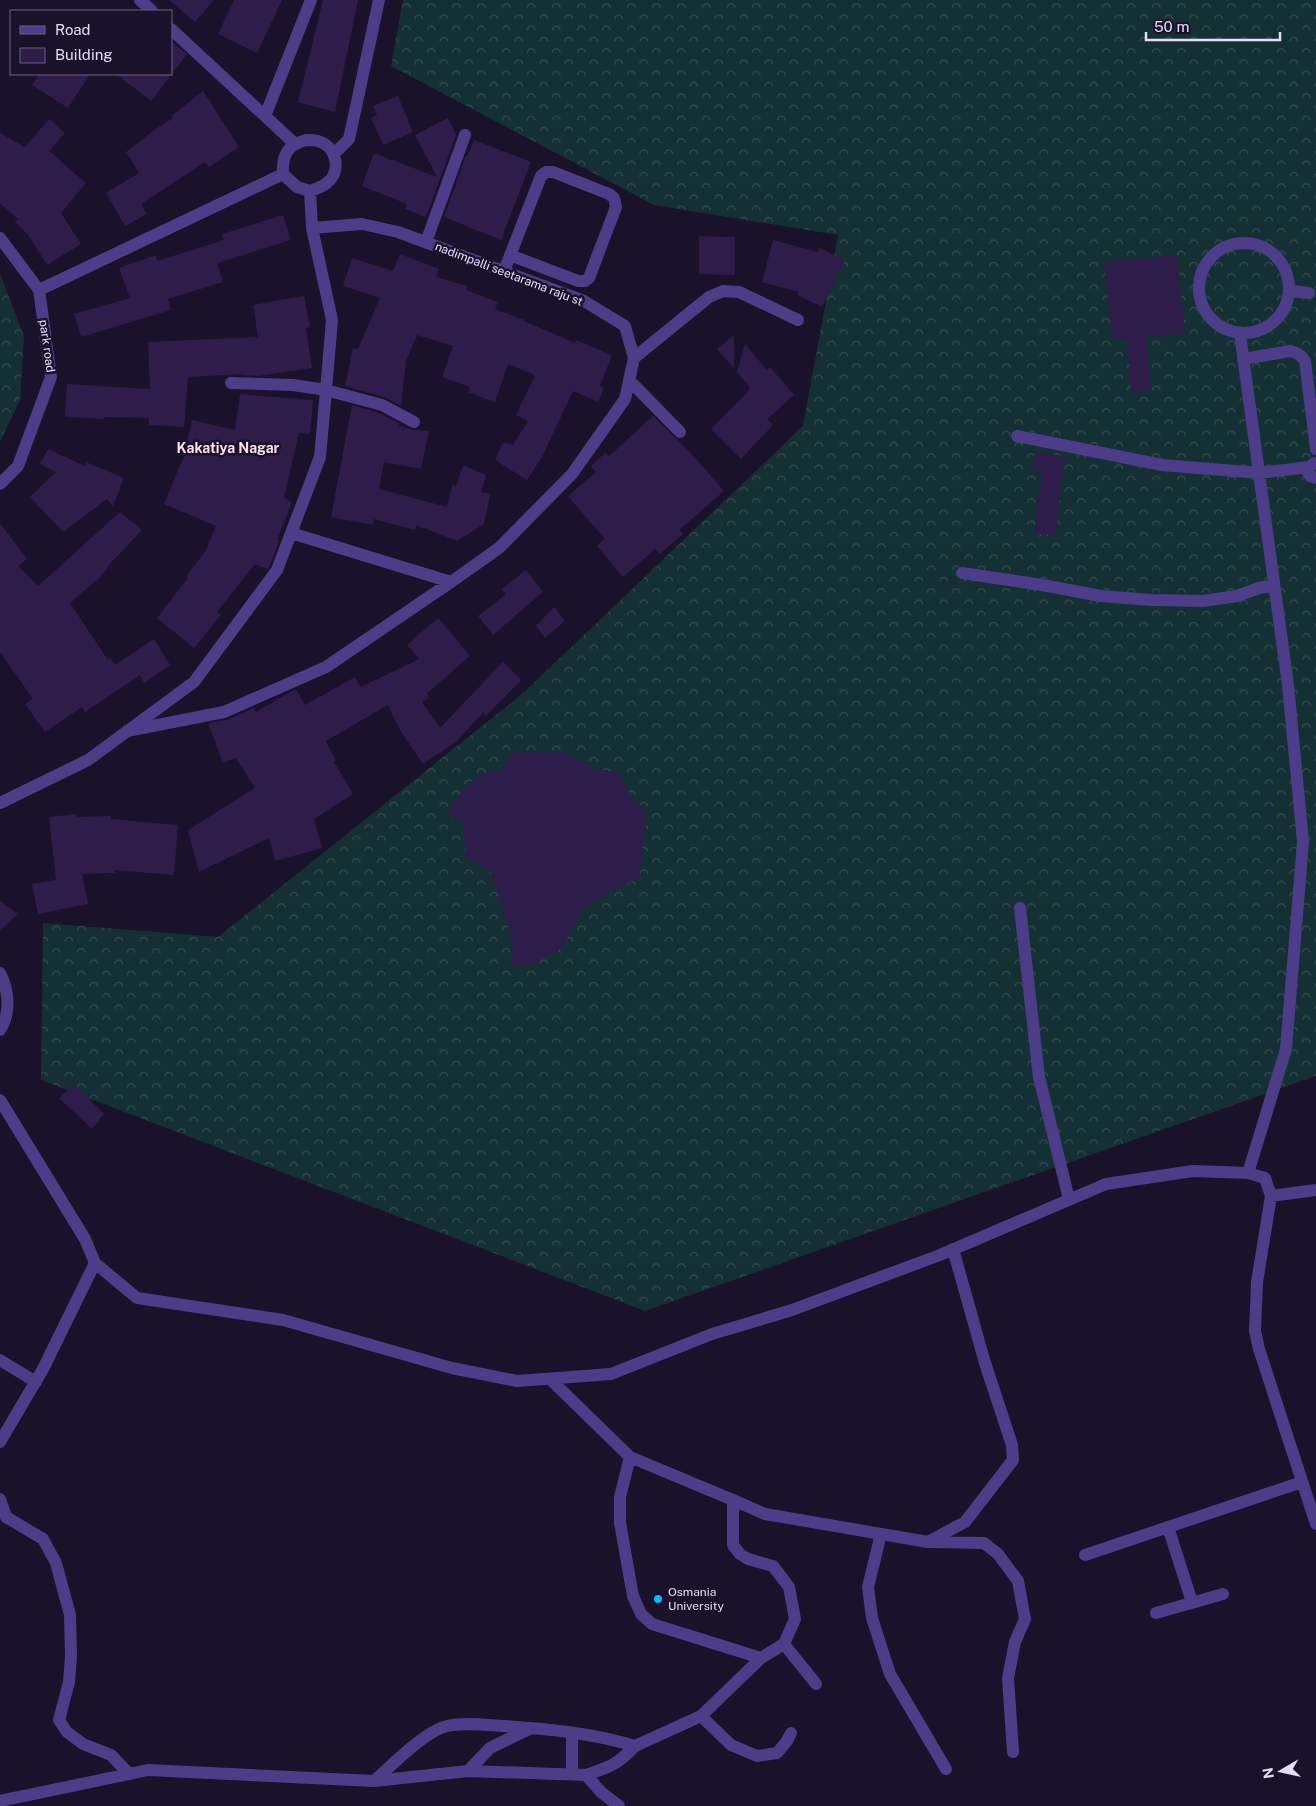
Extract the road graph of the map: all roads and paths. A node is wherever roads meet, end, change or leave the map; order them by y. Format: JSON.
{"nodes":[{"id":1,"x":140,"y":0,"type":"edge"},
{"id":2,"x":311,"y":0,"type":"edge"},
{"id":3,"x":379,"y":0,"type":"edge"},
{"id":4,"x":151,"y":10,"type":"edge"},
{"id":5,"x":172,"y":30,"type":"edge"},
{"id":6,"x":265,"y":116,"type":"junction"},
{"id":7,"x":465,"y":135,"type":"dead end"},
{"id":8,"x":294,"y":143,"type":"junction"},
{"id":9,"x":334,"y":154,"type":"junction"},
{"id":10,"x":283,"y":174,"type":"junction"},
{"id":11,"x":310,"y":191,"type":"junction"},
{"id":12,"x":312,"y":228,"type":"junction"},
{"id":13,"x":0,"y":238,"type":"edge"},
{"id":14,"x":426,"y":242,"type":"junction"},
{"id":15,"x":510,"y":255,"type":"junction"},
{"id":16,"x":504,"y":271,"type":"junction"},
{"id":17,"x":39,"y":290,"type":"junction"},
{"id":18,"x":1290,"y":291,"type":"junction"},
{"id":19,"x":1309,"y":293,"type":"dead end"},
{"id":20,"x":798,"y":320,"type":"dead end"},
{"id":21,"x":1240,"y":334,"type":"junction"},
{"id":22,"x":634,"y":358,"type":"junction"},
{"id":23,"x":1243,"y":359,"type":"junction"},
{"id":24,"x":629,"y":380,"type":"junction"},
{"id":25,"x":232,"y":383,"type":"dead end"},
{"id":26,"x":326,"y":390,"type":"junction"},
{"id":27,"x":414,"y":422,"type":"dead end"},
{"id":28,"x":680,"y":432,"type":"dead end"},
{"id":29,"x":1017,"y":436,"type":"dead end"},
{"id":30,"x":1316,"y":449,"type":"edge"},
{"id":31,"x":1312,"y":465,"type":"edge"},
{"id":32,"x":1259,"y":474,"type":"junction"},
{"id":33,"x":1316,"y":478,"type":"edge"},
{"id":34,"x":0,"y":484,"type":"edge"},
{"id":35,"x":292,"y":533,"type":"junction"},
{"id":36,"x":962,"y":574,"type":"dead end"},
{"id":37,"x":451,"y":582,"type":"junction"},
{"id":38,"x":1274,"y":585,"type":"junction"},
{"id":39,"x":127,"y":731,"type":"junction"},
{"id":40,"x":0,"y":803,"type":"edge"},
{"id":41,"x":1020,"y":908,"type":"dead end"},
{"id":42,"x":0,"y":973,"type":"edge"},
{"id":43,"x":0,"y":1030,"type":"edge"},
{"id":44,"x":0,"y":1100,"type":"edge"},
{"id":45,"x":1248,"y":1173,"type":"junction"},
{"id":46,"x":1316,"y":1190,"type":"edge"},
{"id":47,"x":1271,"y":1196,"type":"junction"},
{"id":48,"x":1069,"y":1200,"type":"junction"},
{"id":49,"x":953,"y":1249,"type":"junction"},
{"id":50,"x":95,"y":1263,"type":"junction"},
{"id":51,"x":0,"y":1360,"type":"edge"},
{"id":52,"x":550,"y":1379,"type":"junction"},
{"id":53,"x":36,"y":1382,"type":"junction"},
{"id":54,"x":0,"y":1442,"type":"edge"},
{"id":55,"x":630,"y":1457,"type":"junction"},
{"id":56,"x":1302,"y":1482,"type":"junction"},
{"id":57,"x":0,"y":1499,"type":"edge"},
{"id":58,"x":734,"y":1500,"type":"junction"},
{"id":59,"x":1316,"y":1524,"type":"edge"},
{"id":60,"x":1168,"y":1527,"type":"junction"},
{"id":61,"x":881,"y":1534,"type":"junction"},
{"id":62,"x":928,"y":1542,"type":"junction"},
{"id":63,"x":1085,"y":1555,"type":"dead end"},
{"id":64,"x":1223,"y":1594,"type":"dead end"},
{"id":65,"x":1192,"y":1602,"type":"junction"},
{"id":66,"x":1156,"y":1613,"type":"dead end"},
{"id":67,"x":784,"y":1644,"type":"junction"},
{"id":68,"x":761,"y":1658,"type":"junction"},
{"id":69,"x":816,"y":1684,"type":"dead end"},
{"id":70,"x":701,"y":1716,"type":"junction"},
{"id":71,"x":530,"y":1728,"type":"junction"},
{"id":72,"x":572,"y":1733,"type":"junction"},
{"id":73,"x":791,"y":1733,"type":"dead end"},
{"id":74,"x":635,"y":1746,"type":"junction"},
{"id":75,"x":1013,"y":1752,"type":"dead end"},
{"id":76,"x":946,"y":1769,"type":"dead end"},
{"id":77,"x":468,"y":1771,"type":"junction"},
{"id":78,"x":129,"y":1774,"type":"junction"},
{"id":79,"x":572,"y":1774,"type":"junction"},
{"id":80,"x":586,"y":1775,"type":"junction"},
{"id":81,"x":374,"y":1781,"type":"junction"},
{"id":82,"x":0,"y":1802,"type":"edge"},
{"id":83,"x":619,"y":1806,"type":"edge"}],
"edges":[{"from":1,"to":4,"type":"street"},
{"from":2,"to":6,"type":"street"},
{"from":3,"to":9,"type":"street"},
{"from":5,"to":6,"type":"street"},
{"from":6,"to":8,"type":"street"},
{"from":7,"to":14,"type":"street"},
{"from":8,"to":9,"type":"street"},
{"from":8,"to":10,"type":"street"},
{"from":9,"to":11,"type":"street"},
{"from":10,"to":11,"type":"street"},
{"from":10,"to":17,"type":"street"},
{"from":11,"to":12,"type":"street"},
{"from":12,"to":14,"type":"street","name":"nadimpalli seetarama raju st"},
{"from":12,"to":26,"type":"street"},
{"from":13,"to":17,"type":"street","name":"park road"},
{"from":14,"to":16,"type":"street","name":"nadimpalli seetarama raju st"},
{"from":15,"to":15,"type":"street"},
{"from":15,"to":16,"type":"street"},
{"from":16,"to":22,"type":"street","name":"nadimpalli seetarama raju st"},
{"from":17,"to":34,"type":"street","name":"park road"},
{"from":18,"to":19,"type":"street"},
{"from":18,"to":21,"type":"street"},
{"from":18,"to":21,"type":"street"},
{"from":20,"to":22,"type":"street"},
{"from":21,"to":23,"type":"street"},
{"from":22,"to":24,"type":"street","name":"nadimpalli seetarama raju st"},
{"from":23,"to":30,"type":"street"},
{"from":23,"to":32,"type":"street"},
{"from":24,"to":28,"type":"street"},
{"from":24,"to":37,"type":"street","name":"nadimpalli seetarama raju st"},
{"from":25,"to":26,"type":"street"},
{"from":26,"to":27,"type":"street"},
{"from":26,"to":35,"type":"street"},
{"from":29,"to":32,"type":"street"},
{"from":31,"to":32,"type":"street"},
{"from":31,"to":33,"type":"street"},
{"from":32,"to":38,"type":"street"},
{"from":35,"to":37,"type":"street"},
{"from":35,"to":39,"type":"street"},
{"from":36,"to":38,"type":"street"},
{"from":37,"to":39,"type":"street","name":"nadimpalli seetarama raju st"},
{"from":38,"to":45,"type":"street"},
{"from":39,"to":40,"type":"street"},
{"from":41,"to":48,"type":"street"},
{"from":42,"to":43,"type":"street"},
{"from":44,"to":50,"type":"street"},
{"from":45,"to":47,"type":"street"},
{"from":45,"to":48,"type":"street"},
{"from":46,"to":47,"type":"street"},
{"from":47,"to":56,"type":"street"},
{"from":48,"to":49,"type":"street"},
{"from":49,"to":52,"type":"street"},
{"from":49,"to":62,"type":"street"},
{"from":50,"to":52,"type":"street"},
{"from":50,"to":53,"type":"street"},
{"from":51,"to":53,"type":"street"},
{"from":52,"to":55,"type":"street"},
{"from":53,"to":54,"type":"street"},
{"from":55,"to":58,"type":"street"},
{"from":55,"to":68,"type":"street"},
{"from":56,"to":59,"type":"street"},
{"from":56,"to":60,"type":"street"},
{"from":57,"to":78,"type":"street"},
{"from":58,"to":61,"type":"street"},
{"from":58,"to":67,"type":"street"},
{"from":60,"to":63,"type":"street"},
{"from":60,"to":65,"type":"street"},
{"from":61,"to":62,"type":"street"},
{"from":61,"to":76,"type":"street"},
{"from":62,"to":75,"type":"street"},
{"from":64,"to":65,"type":"street"},
{"from":65,"to":66,"type":"street"},
{"from":67,"to":68,"type":"street"},
{"from":67,"to":69,"type":"street"},
{"from":68,"to":70,"type":"street"},
{"from":70,"to":73,"type":"street"},
{"from":70,"to":74,"type":"street"},
{"from":71,"to":72,"type":"street"},
{"from":71,"to":77,"type":"street"},
{"from":71,"to":81,"type":"street"},
{"from":72,"to":74,"type":"street"},
{"from":72,"to":79,"type":"street"},
{"from":74,"to":80,"type":"street"},
{"from":77,"to":79,"type":"street"},
{"from":77,"to":81,"type":"street"},
{"from":78,"to":81,"type":"street"},
{"from":78,"to":82,"type":"street"},
{"from":79,"to":80,"type":"street"},
{"from":80,"to":83,"type":"street"}]}
